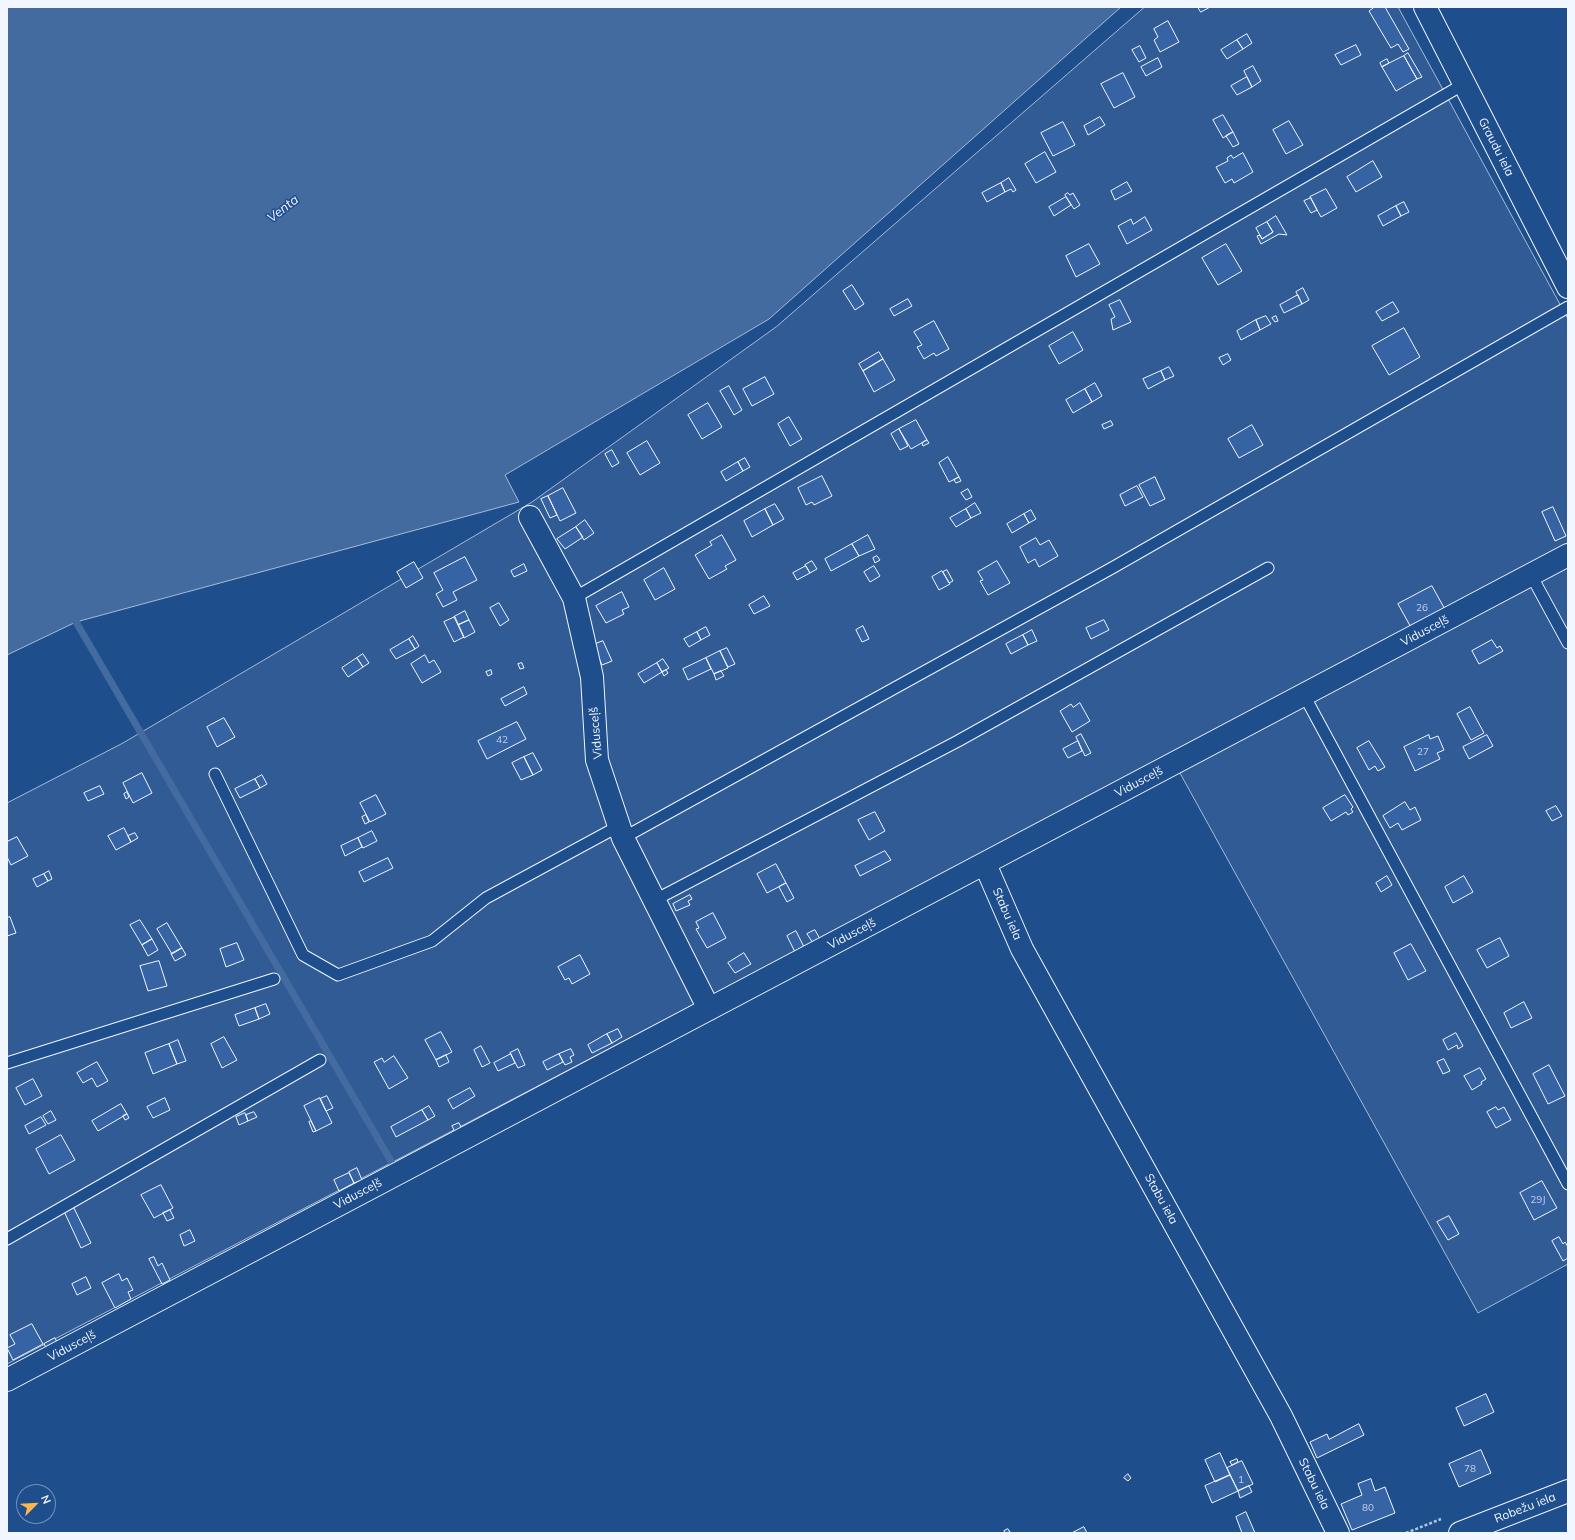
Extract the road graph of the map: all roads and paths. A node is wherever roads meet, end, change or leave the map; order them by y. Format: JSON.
{"nodes":[{"id":1,"x":1425,"y":7,"type":"edge"},
{"id":2,"x":1464,"y":84,"type":"junction"},
{"id":3,"x":1568,"y":287,"type":"edge"},
{"id":4,"x":1568,"y":307,"type":"edge"},
{"id":5,"x":530,"y":517,"type":"dead end"},
{"id":6,"x":1568,"y":555,"type":"edge"},
{"id":7,"x":1268,"y":568,"type":"dead end"},
{"id":8,"x":1531,"y":575,"type":"junction"},
{"id":9,"x":574,"y":598,"type":"junction"},
{"id":10,"x":1568,"y":643,"type":"edge"},
{"id":11,"x":1304,"y":695,"type":"junction"},
{"id":12,"x":215,"y":774,"type":"dead end"},
{"id":13,"x":622,"y":832,"type":"junction"},
{"id":14,"x":985,"y":864,"type":"junction"},
{"id":15,"x":655,"y":900,"type":"junction"},
{"id":16,"x":274,"y":979,"type":"dead end"},
{"id":17,"x":709,"y":1009,"type":"junction"},
{"id":18,"x":320,"y":1060,"type":"dead end"},
{"id":19,"x":7,"y":1063,"type":"edge"},
{"id":20,"x":1568,"y":1184,"type":"edge"},
{"id":21,"x":7,"y":1239,"type":"edge"},
{"id":22,"x":7,"y":1380,"type":"edge"},
{"id":23,"x":1568,"y":1491,"type":"edge"},
{"id":24,"x":1338,"y":1533,"type":"edge"},
{"id":25,"x":1460,"y":1533,"type":"edge"}],
"edges":[{"from":1,"to":2,"type":"street","name":"Graudu iela"},
{"from":2,"to":3,"type":"street","name":"Graudu iela"},
{"from":2,"to":9,"type":"lane"},
{"from":4,"to":13,"type":"lane"},
{"from":5,"to":9,"type":"street","name":"Vidusceļš"},
{"from":6,"to":8,"type":"street","name":"Vidusceļš"},
{"from":7,"to":15,"type":"lane"},
{"from":8,"to":10,"type":"lane"},
{"from":8,"to":11,"type":"street","name":"Vidusceļš"},
{"from":9,"to":13,"type":"street","name":"Vidusceļš"},
{"from":11,"to":14,"type":"street","name":"Vidusceļš"},
{"from":11,"to":20,"type":"lane"},
{"from":12,"to":13,"type":"lane"},
{"from":13,"to":15,"type":"street","name":"Vidusceļš"},
{"from":14,"to":17,"type":"street","name":"Vidusceļš"},
{"from":14,"to":24,"type":"street","name":"Stabu iela"},
{"from":15,"to":17,"type":"street","name":"Vidusceļš"},
{"from":16,"to":19,"type":"lane"},
{"from":17,"to":22,"type":"street","name":"Vidusceļš"},
{"from":18,"to":21,"type":"lane"},
{"from":23,"to":25,"type":"street","name":"Robežu iela"}]}
